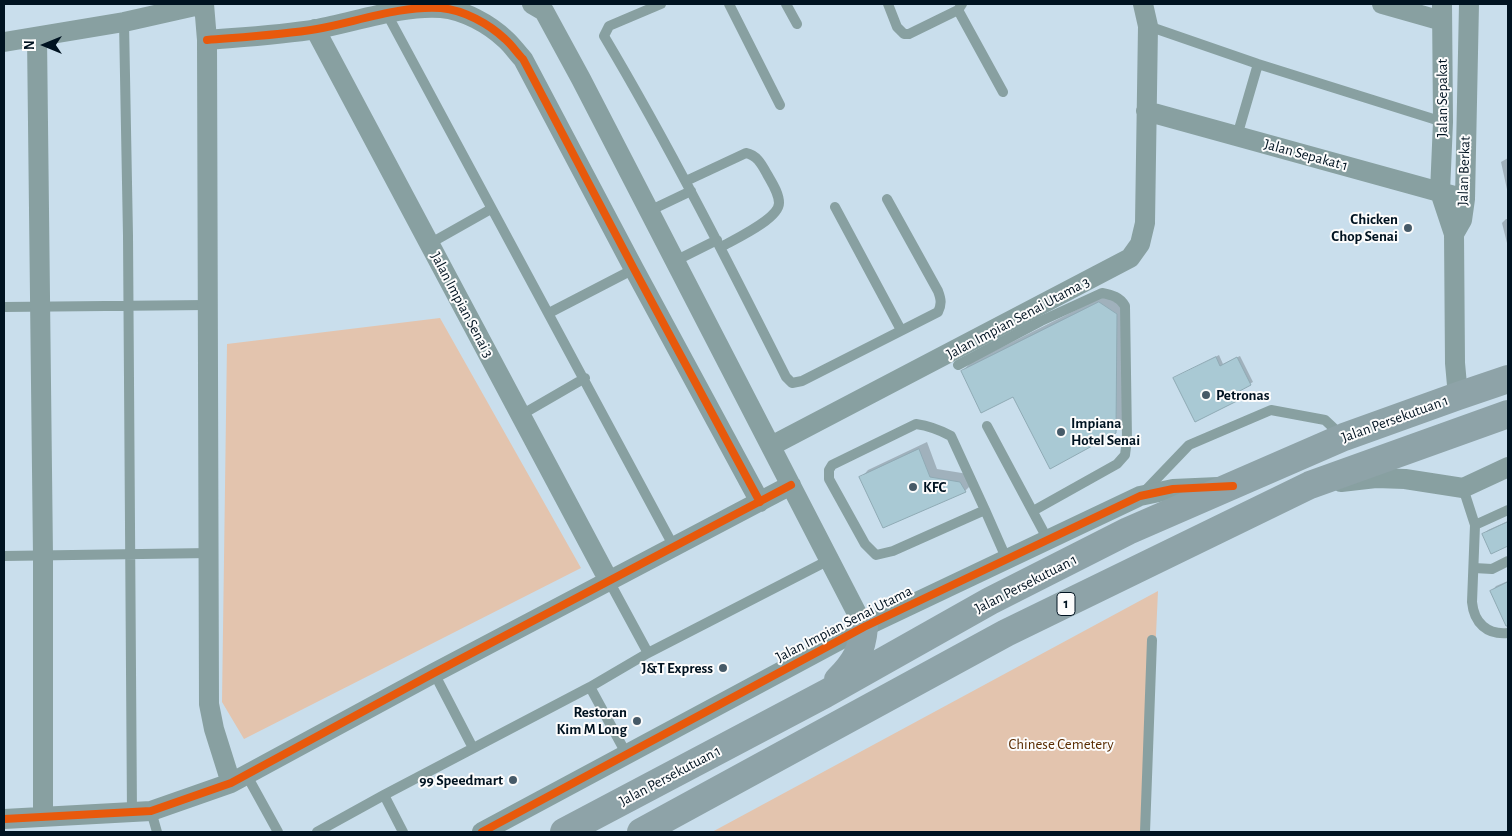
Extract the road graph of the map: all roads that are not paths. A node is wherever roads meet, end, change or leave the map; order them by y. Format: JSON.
{"nodes":[{"id":1,"x":204,"y":4,"type":"edge"},
{"id":2,"x":661,"y":4,"type":"edge"},
{"id":3,"x":729,"y":4,"type":"edge"},
{"id":4,"x":786,"y":4,"type":"edge"},
{"id":5,"x":888,"y":4,"type":"edge"},
{"id":6,"x":1142,"y":4,"type":"edge"},
{"id":7,"x":1382,"y":4,"type":"edge"},
{"id":8,"x":1472,"y":4,"type":"edge"},
{"id":9,"x":542,"y":7,"type":"edge"},
{"id":10,"x":960,"y":7,"type":"edge"},
{"id":11,"x":1442,"y":12,"type":"edge"},
{"id":12,"x":387,"y":14,"type":"junction"},
{"id":13,"x":124,"y":22,"type":"junction"},
{"id":14,"x":797,"y":24,"type":"dead end"},
{"id":15,"x":1148,"y":26,"type":"junction"},
{"id":16,"x":315,"y":29,"type":"junction"},
{"id":17,"x":37,"y":36,"type":"junction"},
{"id":18,"x":207,"y":40,"type":"junction"},
{"id":19,"x":4,"y":42,"type":"edge"},
{"id":20,"x":1258,"y":64,"type":"junction"},
{"id":21,"x":1003,"y":92,"type":"dead end"},
{"id":22,"x":780,"y":105,"type":"dead end"},
{"id":23,"x":1146,"y":111,"type":"junction"},
{"id":24,"x":1442,"y":122,"type":"junction"},
{"id":25,"x":1237,"y":136,"type":"junction"},
{"id":26,"x":688,"y":186,"type":"junction"},
{"id":27,"x":1440,"y":192,"type":"junction"},
{"id":28,"x":887,"y":199,"type":"dead end"},
{"id":29,"x":1465,"y":199,"type":"junction"},
{"id":30,"x":835,"y":207,"type":"dead end"},
{"id":31,"x":491,"y":208,"type":"junction"},
{"id":32,"x":649,"y":211,"type":"junction"},
{"id":33,"x":1454,"y":234,"type":"junction"},
{"id":34,"x":429,"y":244,"type":"junction"},
{"id":35,"x":719,"y":244,"type":"junction"},
{"id":36,"x":675,"y":262,"type":"junction"},
{"id":37,"x":634,"y":269,"type":"junction"},
{"id":38,"x":207,"y":305,"type":"junction"},
{"id":39,"x":129,"y":306,"type":"junction"},
{"id":40,"x":4,"y":307,"type":"edge"},
{"id":41,"x":41,"y":307,"type":"junction"},
{"id":42,"x":549,"y":313,"type":"junction"},
{"id":43,"x":1037,"y":315,"type":"junction"},
{"id":44,"x":901,"y":330,"type":"junction"},
{"id":45,"x":958,"y":365,"type":"dead end"},
{"id":46,"x":585,"y":378,"type":"junction"},
{"id":47,"x":1508,"y":379,"type":"edge"},
{"id":48,"x":1458,"y":396,"type":"junction"},
{"id":49,"x":1508,"y":414,"type":"edge"},
{"id":50,"x":521,"y":415,"type":"junction"},
{"id":51,"x":987,"y":426,"type":"dead end"},
{"id":52,"x":1344,"y":437,"type":"junction"},
{"id":53,"x":771,"y":446,"type":"junction"},
{"id":54,"x":1508,"y":467,"type":"edge"},
{"id":55,"x":791,"y":486,"type":"junction"},
{"id":56,"x":1233,"y":486,"type":"junction"},
{"id":57,"x":1310,"y":486,"type":"junction"},
{"id":58,"x":1463,"y":488,"type":"junction"},
{"id":59,"x":1140,"y":496,"type":"junction"},
{"id":60,"x":760,"y":502,"type":"junction"},
{"id":61,"x":985,"y":510,"type":"junction"},
{"id":62,"x":1508,"y":510,"type":"edge"},
{"id":63,"x":1033,"y":511,"type":"junction"},
{"id":64,"x":1475,"y":525,"type":"junction"},
{"id":65,"x":1048,"y":540,"type":"junction"},
{"id":66,"x":674,"y":546,"type":"junction"},
{"id":67,"x":210,"y":554,"type":"junction"},
{"id":68,"x":4,"y":556,"type":"edge"},
{"id":69,"x":43,"y":556,"type":"junction"},
{"id":70,"x":130,"y":556,"type":"junction"},
{"id":71,"x":829,"y":560,"type":"junction"},
{"id":72,"x":1007,"y":560,"type":"junction"},
{"id":73,"x":1508,"y":561,"type":"edge"},
{"id":74,"x":1474,"y":568,"type":"junction"},
{"id":75,"x":609,"y":581,"type":"junction"},
{"id":76,"x":864,"y":627,"type":"junction"},
{"id":77,"x":1508,"y":633,"type":"edge"},
{"id":78,"x":1152,"y":640,"type":"dead end"},
{"id":79,"x":648,"y":653,"type":"junction"},
{"id":80,"x":434,"y":673,"type":"junction"},
{"id":81,"x":590,"y":687,"type":"junction"},
{"id":82,"x":825,"y":694,"type":"junction"},
{"id":83,"x":473,"y":748,"type":"junction"},
{"id":84,"x":627,"y":755,"type":"junction"},
{"id":85,"x":239,"y":779,"type":"junction"},
{"id":86,"x":384,"y":795,"type":"junction"},
{"id":87,"x":141,"y":813,"type":"junction"},
{"id":88,"x":43,"y":818,"type":"junction"},
{"id":89,"x":4,"y":819,"type":"edge"},
{"id":90,"x":157,"y":832,"type":"edge"},
{"id":91,"x":278,"y":832,"type":"edge"},
{"id":92,"x":317,"y":832,"type":"edge"},
{"id":93,"x":403,"y":832,"type":"edge"},
{"id":94,"x":482,"y":832,"type":"edge"},
{"id":95,"x":564,"y":832,"type":"edge"},
{"id":96,"x":641,"y":832,"type":"edge"},
{"id":97,"x":1145,"y":832,"type":"edge"}],
"edges":[{"from":1,"to":13,"type":"street"},
{"from":1,"to":18,"type":"street"},
{"from":2,"to":26,"type":"lane"},
{"from":3,"to":22,"type":"lane"},
{"from":4,"to":14,"type":"lane"},
{"from":5,"to":10,"type":"lane"},
{"from":6,"to":15,"type":"street","name":"Jalan Impian Senai Utama 3"},
{"from":7,"to":11,"type":"street"},
{"from":8,"to":29,"type":"street","name":"Jalan Berkat"},
{"from":9,"to":32,"type":"street"},
{"from":10,"to":21,"type":"lane"},
{"from":11,"to":24,"type":"street","name":"Jalan Sepakat"},
{"from":12,"to":16,"type":"street"},
{"from":12,"to":31,"type":"lane"},
{"from":12,"to":37,"type":"street"},
{"from":13,"to":17,"type":"street"},
{"from":13,"to":39,"type":"lane"},
{"from":15,"to":20,"type":"lane"},
{"from":15,"to":23,"type":"street","name":"Jalan Impian Senai Utama 3"},
{"from":16,"to":18,"type":"street"},
{"from":16,"to":34,"type":"street","name":"Jalan Impian Senai 3"},
{"from":17,"to":19,"type":"street"},
{"from":17,"to":41,"type":"street"},
{"from":18,"to":38,"type":"street"},
{"from":20,"to":24,"type":"lane"},
{"from":20,"to":25,"type":"lane"},
{"from":23,"to":25,"type":"street","name":"Jalan Sepakat 1"},
{"from":23,"to":43,"type":"street","name":"Jalan Impian Senai Utama 3"},
{"from":24,"to":27,"type":"street","name":"Jalan Sepakat"},
{"from":25,"to":27,"type":"street","name":"Jalan Sepakat 1"},
{"from":26,"to":32,"type":"lane"},
{"from":26,"to":35,"type":"lane"},
{"from":26,"to":35,"type":"lane"},
{"from":27,"to":29,"type":"street","name":"Jalan Sepakat 1"},
{"from":27,"to":33,"type":"street"},
{"from":28,"to":44,"type":"lane"},
{"from":29,"to":33,"type":"street","name":"Jalan Berkat"},
{"from":30,"to":44,"type":"lane"},
{"from":31,"to":34,"type":"lane"},
{"from":31,"to":42,"type":"lane"},
{"from":32,"to":36,"type":"street"},
{"from":33,"to":48,"type":"street","name":"Jalan Berkat"},
{"from":34,"to":50,"type":"street","name":"Jalan Impian Senai 3"},
{"from":35,"to":36,"type":"lane"},
{"from":35,"to":44,"type":"lane"},
{"from":36,"to":53,"type":"street"},
{"from":37,"to":42,"type":"lane"},
{"from":37,"to":60,"type":"street"},
{"from":38,"to":39,"type":"lane"},
{"from":38,"to":67,"type":"street"},
{"from":39,"to":41,"type":"lane"},
{"from":39,"to":70,"type":"lane"},
{"from":40,"to":41,"type":"lane"},
{"from":41,"to":69,"type":"street"},
{"from":42,"to":46,"type":"lane"},
{"from":43,"to":45,"type":"lane"},
{"from":43,"to":53,"type":"street","name":"Jalan Impian Senai Utama 3"},
{"from":43,"to":63,"type":"lane"},
{"from":46,"to":50,"type":"lane"},
{"from":46,"to":66,"type":"lane"},
{"from":47,"to":48,"type":"highway","name":"Jalan Persekutuan 1"},
{"from":48,"to":52,"type":"highway","name":"Jalan Persekutuan 1"},
{"from":49,"to":57,"type":"highway","number":"1"},
{"from":50,"to":75,"type":"street","name":"Jalan Impian Senai 3"},
{"from":51,"to":63,"type":"lane"},
{"from":52,"to":56,"type":"highway","name":"Jalan Persekutuan 1"},
{"from":52,"to":59,"type":"lane"},
{"from":53,"to":55,"type":"street"},
{"from":54,"to":58,"type":"street"},
{"from":55,"to":60,"type":"street"},
{"from":55,"to":71,"type":"street"},
{"from":56,"to":59,"type":"street","name":"Jalan Impian Senai Utama"},
{"from":56,"to":82,"type":"highway","name":"Jalan Persekutuan 1"},
{"from":57,"to":58,"type":"street"},
{"from":57,"to":96,"type":"highway","number":"1"},
{"from":58,"to":64,"type":"lane"},
{"from":59,"to":65,"type":"street","name":"Jalan Impian Senai Utama"},
{"from":60,"to":66,"type":"street"},
{"from":61,"to":61,"type":"lane"},
{"from":61,"to":72,"type":"lane"},
{"from":62,"to":64,"type":"lane"},
{"from":63,"to":65,"type":"lane"},
{"from":64,"to":74,"type":"lane"},
{"from":65,"to":72,"type":"street","name":"Jalan Impian Senai Utama"},
{"from":66,"to":75,"type":"street"},
{"from":67,"to":70,"type":"lane"},
{"from":67,"to":85,"type":"street"},
{"from":68,"to":69,"type":"lane"},
{"from":69,"to":70,"type":"lane"},
{"from":69,"to":88,"type":"street"},
{"from":70,"to":87,"type":"lane"},
{"from":71,"to":76,"type":"street"},
{"from":71,"to":79,"type":"lane"},
{"from":72,"to":76,"type":"street","name":"Jalan Impian Senai Utama"},
{"from":73,"to":74,"type":"lane"},
{"from":74,"to":77,"type":"lane"},
{"from":75,"to":79,"type":"lane"},
{"from":75,"to":80,"type":"street"},
{"from":76,"to":82,"type":"highway"},
{"from":76,"to":84,"type":"street","name":"Jalan Impian Senai Utama"},
{"from":78,"to":97,"type":"lane"},
{"from":79,"to":81,"type":"lane"},
{"from":80,"to":83,"type":"lane"},
{"from":80,"to":85,"type":"street"},
{"from":81,"to":83,"type":"lane"},
{"from":81,"to":84,"type":"lane"},
{"from":82,"to":95,"type":"highway","name":"Jalan Persekutuan 1"},
{"from":83,"to":86,"type":"lane"},
{"from":84,"to":94,"type":"street","name":"Jalan Impian Senai Utama"},
{"from":85,"to":87,"type":"street"},
{"from":85,"to":91,"type":"lane"},
{"from":86,"to":92,"type":"lane"},
{"from":86,"to":93,"type":"lane"},
{"from":87,"to":88,"type":"street"},
{"from":87,"to":90,"type":"lane"},
{"from":88,"to":89,"type":"street"}]}
